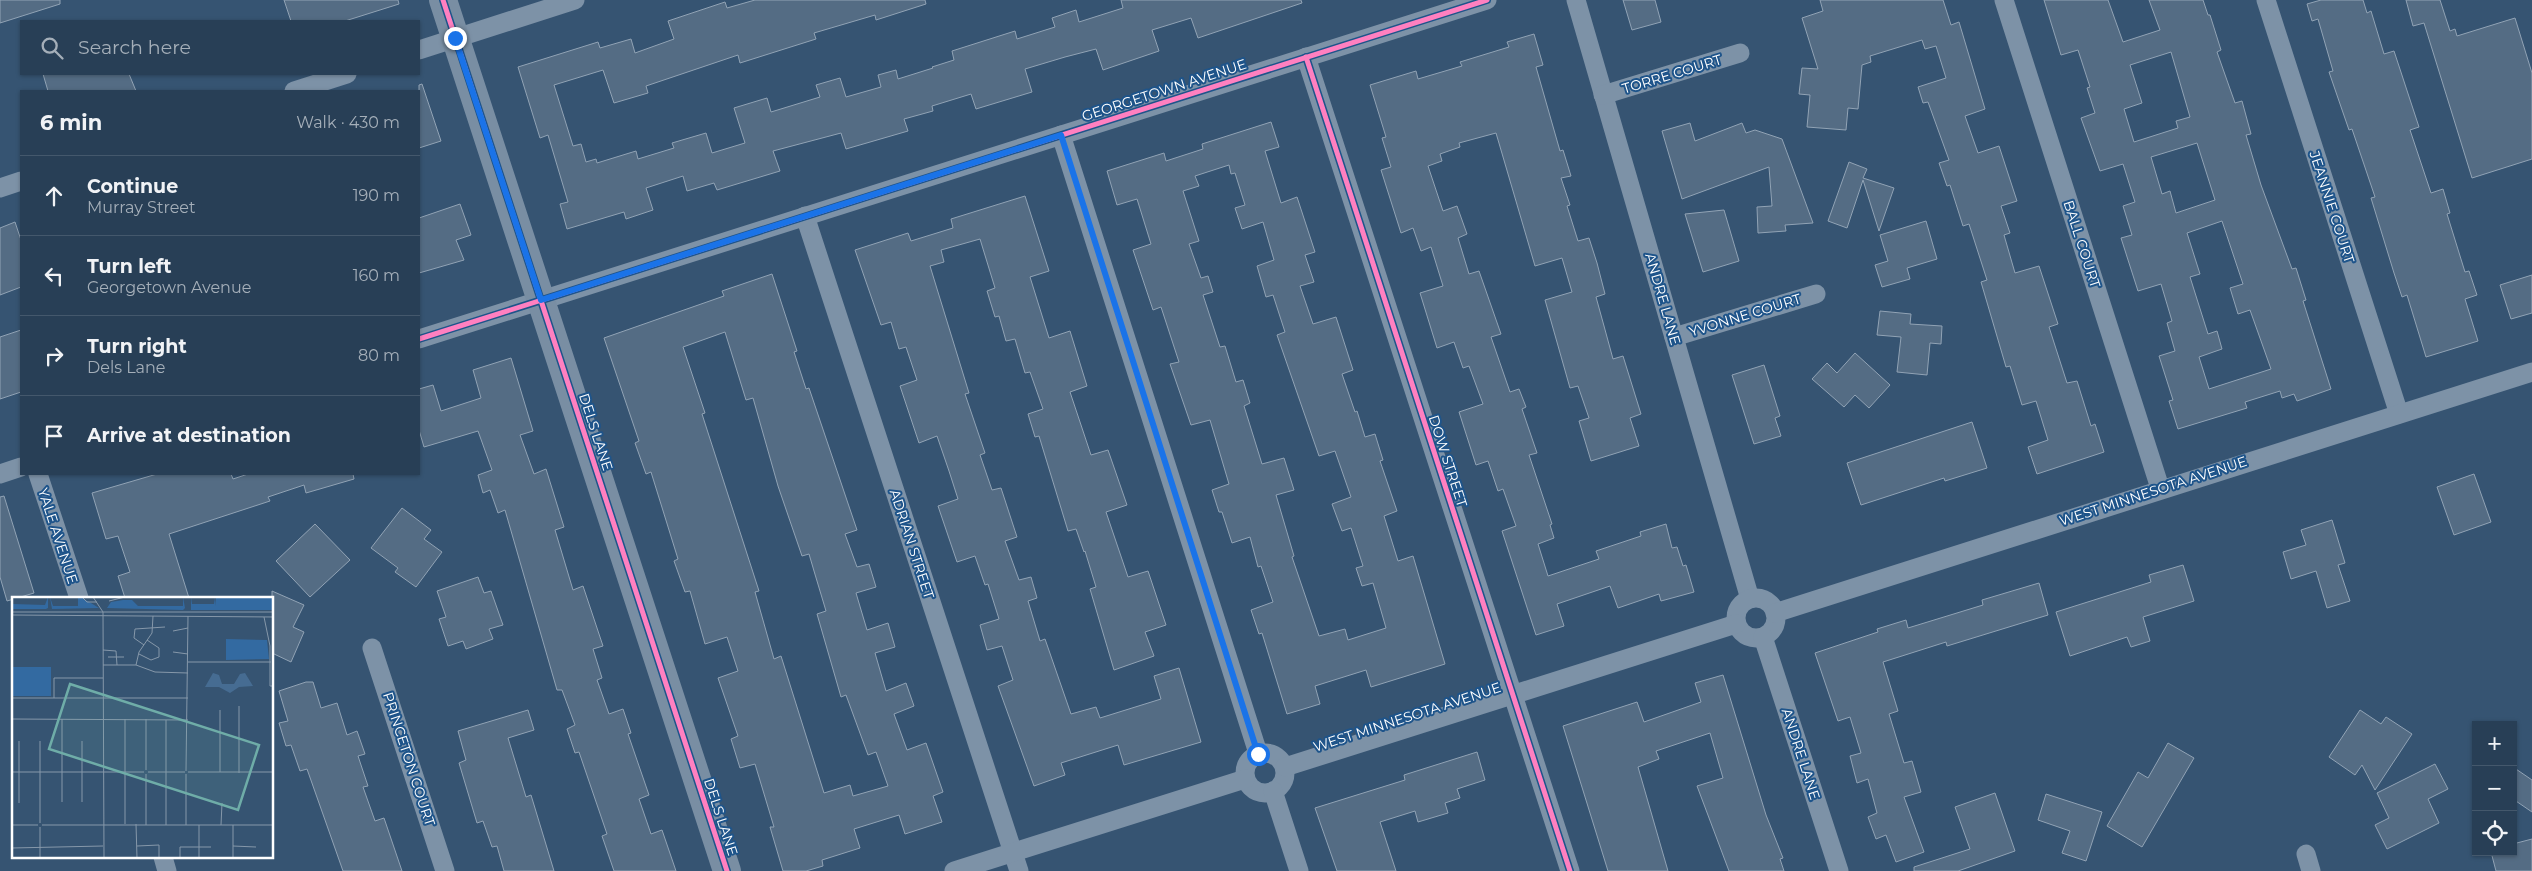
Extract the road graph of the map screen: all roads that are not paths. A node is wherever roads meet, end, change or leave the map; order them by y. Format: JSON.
{"nodes":[{"id":1,"x":443,"y":0,"type":"edge"},
{"id":2,"x":576,"y":0,"type":"edge"},
{"id":3,"x":1487,"y":0,"type":"edge"},
{"id":4,"x":1576,"y":0,"type":"edge"},
{"id":5,"x":2004,"y":0,"type":"edge"},
{"id":6,"x":2266,"y":0,"type":"edge"},
{"id":7,"x":455,"y":38,"type":"junction"},
{"id":8,"x":420,"y":50,"type":"edge"},
{"id":9,"x":1740,"y":53,"type":"dead end"},
{"id":10,"x":1306,"y":57,"type":"junction"},
{"id":11,"x":344,"y":75,"type":"edge"},
{"id":12,"x":297,"y":90,"type":"edge"},
{"id":13,"x":1603,"y":95,"type":"junction"},
{"id":14,"x":1061,"y":135,"type":"junction"},
{"id":15,"x":20,"y":181,"type":"edge"},
{"id":16,"x":0,"y":188,"type":"edge"},
{"id":17,"x":805,"y":216,"type":"junction"},
{"id":18,"x":1816,"y":294,"type":"dead end"},
{"id":19,"x":541,"y":300,"type":"junction"},
{"id":20,"x":1674,"y":337,"type":"junction"},
{"id":21,"x":420,"y":339,"type":"edge"},
{"id":22,"x":2532,"y":372,"type":"edge"},
{"id":23,"x":2399,"y":414,"type":"junction"},
{"id":24,"x":20,"y":467,"type":"edge"},
{"id":25,"x":0,"y":474,"type":"edge"},
{"id":26,"x":38,"y":475,"type":"edge"},
{"id":27,"x":2160,"y":488,"type":"junction"},
{"id":28,"x":79,"y":597,"type":"edge"},
{"id":29,"x":1750,"y":599,"type":"junction"},
{"id":30,"x":1776,"y":613,"type":"junction"},
{"id":31,"x":1736,"y":624,"type":"junction"},
{"id":32,"x":1763,"y":637,"type":"junction"},
{"id":33,"x":372,"y":648,"type":"dead end"},
{"id":34,"x":1512,"y":695,"type":"junction"},
{"id":35,"x":1258,"y":754,"type":"junction"},
{"id":36,"x":1284,"y":767,"type":"junction"},
{"id":37,"x":1246,"y":779,"type":"junction"},
{"id":38,"x":1273,"y":791,"type":"junction"},
{"id":39,"x":1013,"y":852,"type":"junction"},
{"id":40,"x":163,"y":858,"type":"edge"},
{"id":41,"x":167,"y":871,"type":"edge"},
{"id":42,"x":445,"y":871,"type":"edge"},
{"id":43,"x":727,"y":871,"type":"edge"},
{"id":44,"x":954,"y":871,"type":"edge"},
{"id":45,"x":1019,"y":871,"type":"edge"},
{"id":46,"x":1299,"y":871,"type":"edge"},
{"id":47,"x":1570,"y":871,"type":"edge"},
{"id":48,"x":1839,"y":871,"type":"edge"}],
"edges":[{"from":1,"to":7,"type":"street","name":"DELS LANE"},
{"from":2,"to":7,"type":"street"},
{"from":3,"to":10,"type":"street","name":"GEORGETOWN AVENUE"},
{"from":4,"to":13,"type":"street","name":"ANDRE LANE"},
{"from":5,"to":27,"type":"street","name":"BALL COURT"},
{"from":6,"to":23,"type":"street","name":"JEANNIE COURT"},
{"from":7,"to":8,"type":"street"},
{"from":7,"to":19,"type":"street","name":"DELS LANE"},
{"from":9,"to":13,"type":"street","name":"TORRE COURT"},
{"from":10,"to":14,"type":"street","name":"GEORGETOWN AVENUE"},
{"from":10,"to":34,"type":"street","name":"DOW STREET"},
{"from":11,"to":12,"type":"street"},
{"from":13,"to":20,"type":"street","name":"ANDRE LANE"},
{"from":14,"to":17,"type":"street","name":"GEORGETOWN AVENUE"},
{"from":14,"to":35,"type":"street"},
{"from":15,"to":16,"type":"street"},
{"from":17,"to":19,"type":"street","name":"GEORGETOWN AVENUE"},
{"from":17,"to":39,"type":"street","name":"ADRIAN STREET"},
{"from":18,"to":20,"type":"street","name":"YVONNE COURT"},
{"from":19,"to":21,"type":"street","name":"GEORGETOWN AVENUE"},
{"from":19,"to":43,"type":"street","name":"DELS LANE"},
{"from":20,"to":29,"type":"street","name":"ANDRE LANE"},
{"from":22,"to":23,"type":"street","name":"WEST MINNESOTA AVENUE"},
{"from":23,"to":27,"type":"street","name":"WEST MINNESOTA AVENUE"},
{"from":24,"to":25,"type":"street"},
{"from":26,"to":28,"type":"street","name":"YALE AVENUE"},
{"from":27,"to":30,"type":"street","name":"WEST MINNESOTA AVENUE"},
{"from":29,"to":30,"type":"street"},
{"from":29,"to":31,"type":"street"},
{"from":30,"to":32,"type":"street"},
{"from":31,"to":32,"type":"street"},
{"from":31,"to":34,"type":"street","name":"WEST MINNESOTA AVENUE"},
{"from":32,"to":48,"type":"street","name":"ANDRE LANE"},
{"from":33,"to":42,"type":"street","name":"PRINCETON COURT"},
{"from":34,"to":36,"type":"street","name":"WEST MINNESOTA AVENUE"},
{"from":34,"to":47,"type":"street","name":"DOW STREET"},
{"from":35,"to":36,"type":"street"},
{"from":35,"to":37,"type":"street"},
{"from":36,"to":38,"type":"street"},
{"from":37,"to":38,"type":"street"},
{"from":37,"to":39,"type":"street"},
{"from":38,"to":46,"type":"street"},
{"from":39,"to":44,"type":"street"},
{"from":39,"to":45,"type":"street","name":"ADRIAN STREET"},
{"from":40,"to":41,"type":"street"}]}
